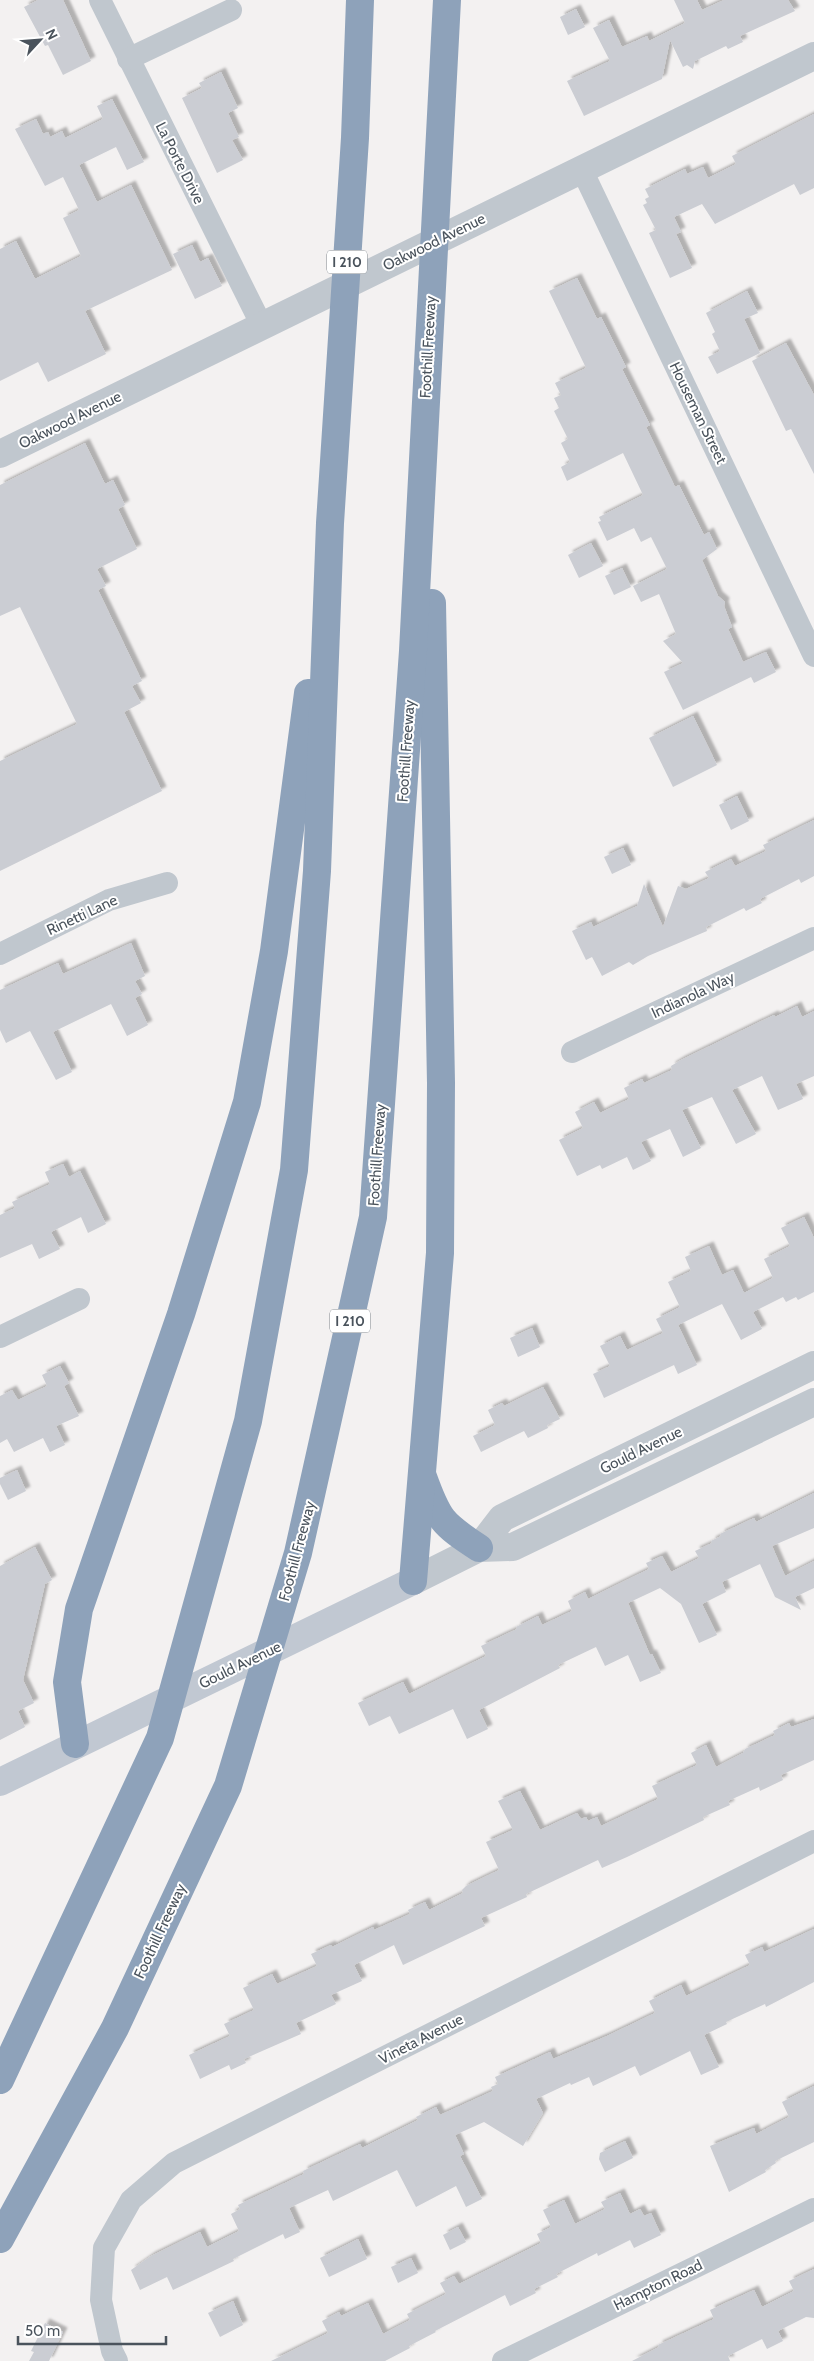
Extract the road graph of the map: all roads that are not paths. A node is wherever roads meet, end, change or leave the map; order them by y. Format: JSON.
{"nodes":[{"id":1,"x":100,"y":0,"type":"edge"},
{"id":2,"x":360,"y":0,"type":"edge"},
{"id":3,"x":447,"y":0,"type":"edge"},
{"id":4,"x":231,"y":10,"type":"dead end"},
{"id":5,"x":814,"y":56,"type":"edge"},
{"id":6,"x":128,"y":59,"type":"junction"},
{"id":7,"x":582,"y":170,"type":"junction"},
{"id":8,"x":273,"y":321,"type":"junction"},
{"id":9,"x":428,"y":337,"type":"junction"},
{"id":10,"x":0,"y":454,"type":"edge"},
{"id":11,"x":330,"y":523,"type":"junction"},
{"id":12,"x":814,"y":656,"type":"edge"},
{"id":13,"x":167,"y":883,"type":"dead end"},
{"id":14,"x":814,"y":938,"type":"edge"},
{"id":15,"x":0,"y":954,"type":"edge"},
{"id":16,"x":572,"y":1052,"type":"dead end"},
{"id":17,"x":79,"y":1299,"type":"dead end"},
{"id":18,"x":0,"y":1337,"type":"edge"},
{"id":19,"x":814,"y":1365,"type":"edge"},
{"id":20,"x":814,"y":1402,"type":"edge"},
{"id":21,"x":421,"y":1471,"type":"junction"},
{"id":22,"x":479,"y":1548,"type":"junction"},
{"id":23,"x":413,"y":1581,"type":"junction"},
{"id":24,"x":75,"y":1744,"type":"junction"},
{"id":25,"x":0,"y":1782,"type":"edge"},
{"id":26,"x":814,"y":1841,"type":"edge"},
{"id":27,"x":0,"y":2080,"type":"edge"},
{"id":28,"x":814,"y":2209,"type":"edge"},
{"id":29,"x":0,"y":2240,"type":"edge"},
{"id":30,"x":117,"y":2361,"type":"edge"},
{"id":31,"x":503,"y":2361,"type":"edge"}],
"edges":[{"from":1,"to":6,"type":"street","name":"La Porte Drive"},
{"from":2,"to":11,"type":"highway","number":"I 210"},
{"from":3,"to":9,"type":"highway","name":"Foothill Freeway","number":"I 210"},
{"from":4,"to":6,"type":"street"},
{"from":5,"to":7,"type":"street","name":"Oakwood Avenue"},
{"from":6,"to":8,"type":"street","name":"La Porte Drive"},
{"from":7,"to":8,"type":"street","name":"Oakwood Avenue"},
{"from":7,"to":12,"type":"street","name":"Houseman Street"},
{"from":8,"to":10,"type":"street","name":"Oakwood Avenue"},
{"from":9,"to":21,"type":"highway"},
{"from":9,"to":29,"type":"highway","name":"Foothill Freeway","number":"I 210"},
{"from":11,"to":24,"type":"highway"},
{"from":11,"to":27,"type":"highway","number":"I 210"},
{"from":13,"to":15,"type":"street","name":"Rinetti Lane"},
{"from":14,"to":16,"type":"street","name":"Indianola Way"},
{"from":17,"to":18,"type":"street"},
{"from":19,"to":22,"type":"street","name":"Gould Avenue"},
{"from":20,"to":22,"type":"street","name":"Gould Avenue"},
{"from":21,"to":22,"type":"highway"},
{"from":21,"to":23,"type":"highway"},
{"from":22,"to":23,"type":"street","name":"Gould Avenue"},
{"from":23,"to":24,"type":"main road","name":"Gould Avenue"},
{"from":24,"to":25,"type":"main road","name":"Gould Avenue"},
{"from":26,"to":30,"type":"street","name":"Vineta Avenue"},
{"from":28,"to":31,"type":"street","name":"Hampton Road"}]}
